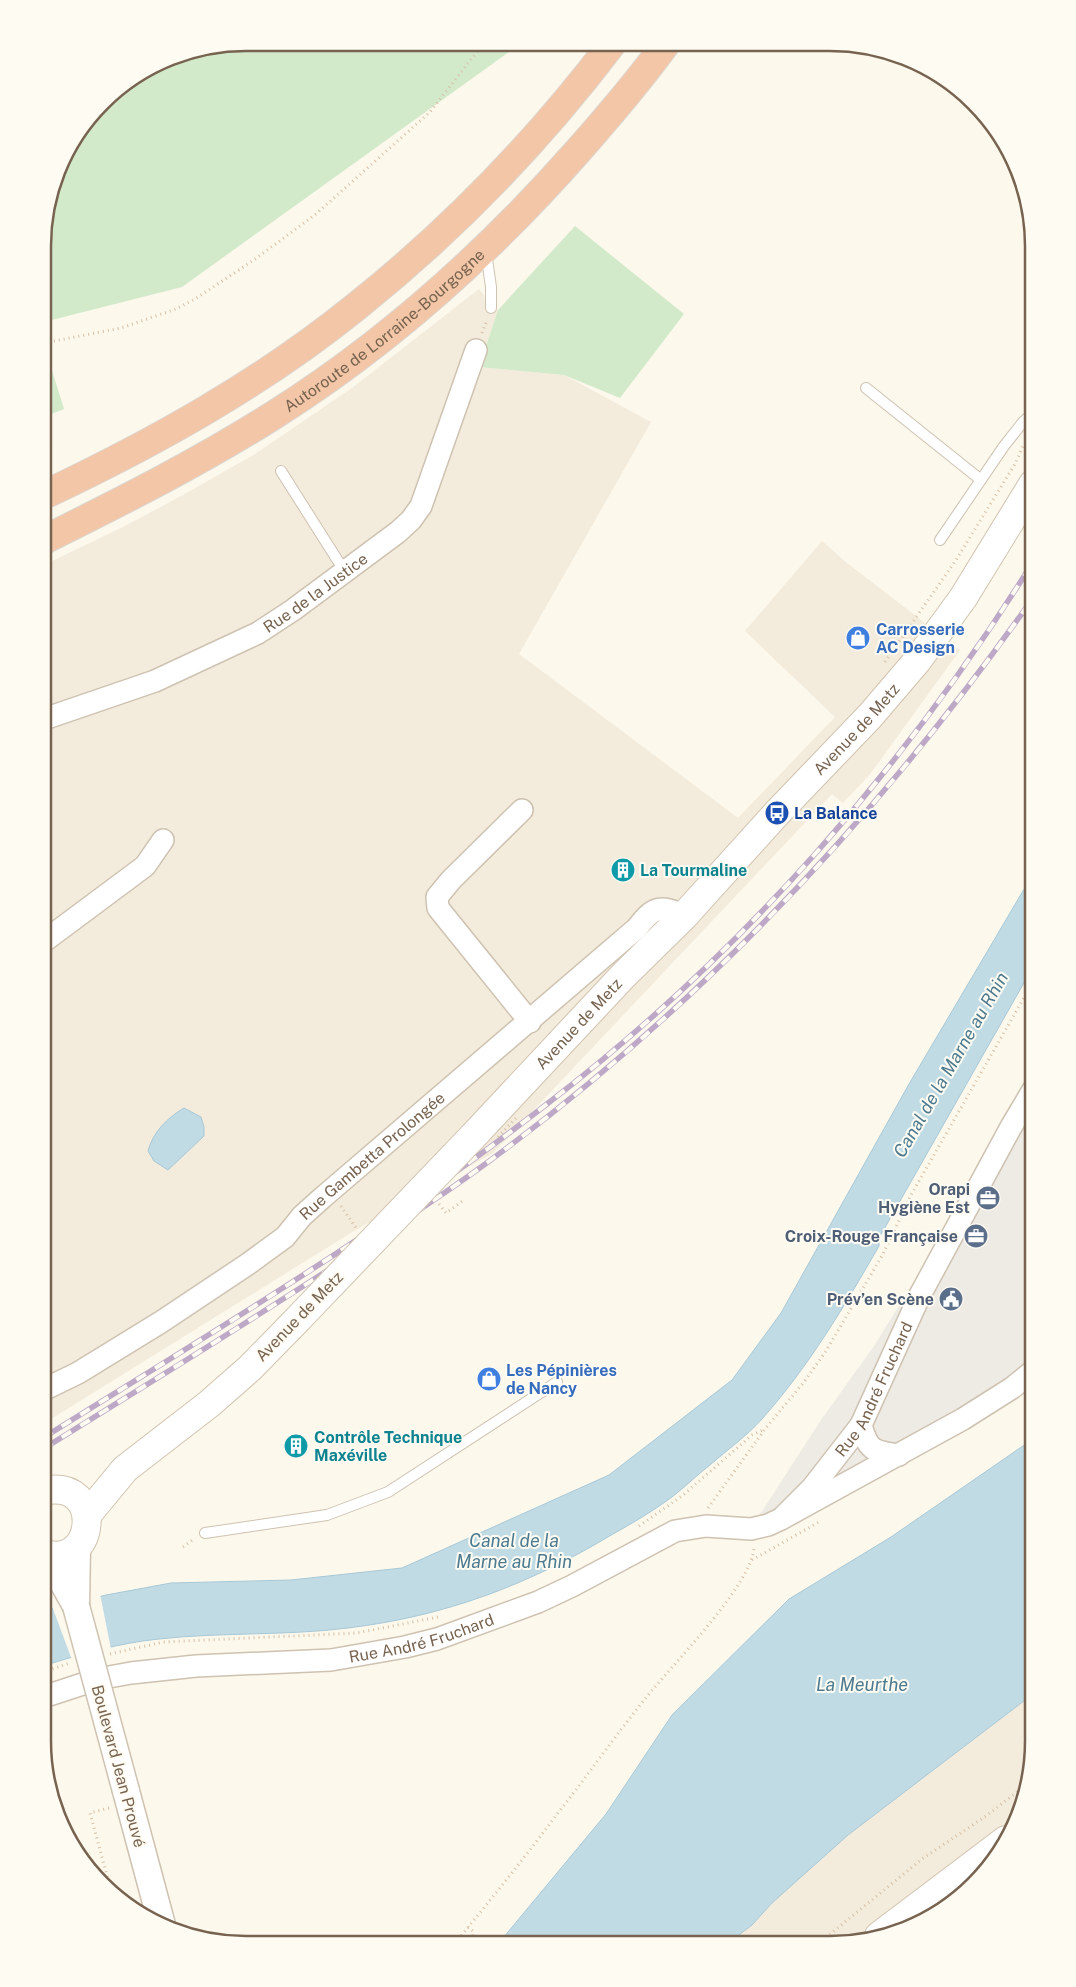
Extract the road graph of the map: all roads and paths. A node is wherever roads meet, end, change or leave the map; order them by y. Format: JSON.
{"nodes":[{"id":1,"x":478,"y":51,"type":"edge"},
{"id":2,"x":607,"y":51,"type":"edge"},
{"id":3,"x":660,"y":51,"type":"edge"},
{"id":4,"x":486,"y":249,"type":"junction"},
{"id":5,"x":491,"y":308,"type":"joint"},
{"id":6,"x":51,"y":342,"type":"edge"},
{"id":7,"x":476,"y":350,"type":"joint"},
{"id":8,"x":866,"y":388,"type":"dead end"},
{"id":9,"x":1025,"y":421,"type":"edge"},
{"id":10,"x":1024,"y":443,"type":"dead end"},
{"id":11,"x":281,"y":471,"type":"dead end"},
{"id":12,"x":981,"y":480,"type":"junction"},
{"id":13,"x":51,"y":492,"type":"edge"},
{"id":14,"x":1025,"y":497,"type":"edge"},
{"id":15,"x":51,"y":537,"type":"edge"},
{"id":16,"x":940,"y":540,"type":"dead end"},
{"id":17,"x":346,"y":572,"type":"junction"},
{"id":18,"x":883,"y":664,"type":"dead end"},
{"id":19,"x":51,"y":717,"type":"edge"},
{"id":20,"x":522,"y":810,"type":"dead end"},
{"id":21,"x":163,"y":840,"type":"dead end"},
{"id":22,"x":684,"y":916,"type":"junction"},
{"id":23,"x":51,"y":936,"type":"edge"},
{"id":24,"x":1025,"y":996,"type":"edge"},
{"id":25,"x":530,"y":1022,"type":"junction"},
{"id":26,"x":1025,"y":1103,"type":"edge"},
{"id":27,"x":464,"y":1200,"type":"dead end"},
{"id":28,"x":338,"y":1202,"type":"dead end"},
{"id":29,"x":437,"y":1202,"type":"dead end"},
{"id":30,"x":356,"y":1228,"type":"dead end"},
{"id":31,"x":1025,"y":1377,"type":"edge"},
{"id":32,"x":557,"y":1382,"type":"dead end"},
{"id":33,"x":51,"y":1386,"type":"edge"},
{"id":34,"x":861,"y":1426,"type":"junction"},
{"id":35,"x":764,"y":1429,"type":"junction"},
{"id":36,"x":899,"y":1455,"type":"junction"},
{"id":37,"x":125,"y":1468,"type":"junction"},
{"id":38,"x":54,"y":1491,"type":"edge"},
{"id":39,"x":87,"y":1515,"type":"junction"},
{"id":40,"x":781,"y":1519,"type":"junction"},
{"id":41,"x":706,"y":1526,"type":"junction"},
{"id":42,"x":638,"y":1527,"type":"dead end"},
{"id":43,"x":202,"y":1534,"type":"joint"},
{"id":44,"x":77,"y":1547,"type":"junction"},
{"id":45,"x":183,"y":1547,"type":"dead end"},
{"id":46,"x":51,"y":1554,"type":"edge"},
{"id":47,"x":752,"y":1560,"type":"dead end"},
{"id":48,"x":51,"y":1564,"type":"edge"},
{"id":49,"x":76,"y":1606,"type":"junction"},
{"id":50,"x":447,"y":1615,"type":"dead end"},
{"id":51,"x":109,"y":1654,"type":"dead end"},
{"id":52,"x":72,"y":1663,"type":"dead end"},
{"id":53,"x":51,"y":1670,"type":"edge"},
{"id":54,"x":51,"y":1694,"type":"edge"},
{"id":55,"x":1018,"y":1791,"type":"edge"},
{"id":56,"x":121,"y":1799,"type":"junction"},
{"id":57,"x":990,"y":1852,"type":"edge"},
{"id":58,"x":108,"y":1879,"type":"edge"},
{"id":59,"x":159,"y":1915,"type":"edge"},
{"id":60,"x":894,"y":1925,"type":"edge"},
{"id":61,"x":468,"y":1927,"type":"junction"},
{"id":62,"x":461,"y":1936,"type":"edge"},
{"id":63,"x":473,"y":1936,"type":"edge"},
{"id":64,"x":828,"y":1936,"type":"edge"}],
"edges":[{"from":1,"to":6,"type":"path"},
{"from":2,"to":13,"type":"highway"},
{"from":3,"to":4,"type":"highway","name":"Autoroute de Lorraine-Bourgogne"},
{"from":4,"to":5,"type":"lane"},
{"from":4,"to":15,"type":"highway","name":"Autoroute de Lorraine-Bourgogne"},
{"from":5,"to":7,"type":"path"},
{"from":7,"to":17,"type":"street","name":"Rue de la Justice"},
{"from":8,"to":12,"type":"lane"},
{"from":9,"to":12,"type":"lane"},
{"from":10,"to":18,"type":"path"},
{"from":11,"to":17,"type":"lane"},
{"from":12,"to":16,"type":"lane"},
{"from":14,"to":22,"type":"main road","name":"Avenue de Metz"},
{"from":17,"to":19,"type":"street","name":"Rue de la Justice"},
{"from":20,"to":25,"type":"street"},
{"from":21,"to":23,"type":"street"},
{"from":22,"to":25,"type":"street","name":"Rue Gambetta Prolongée"},
{"from":22,"to":37,"type":"main road","name":"Avenue de Metz","bridge":true},
{"from":24,"to":35,"type":"path"},
{"from":25,"to":33,"type":"street","name":"Rue Gambetta Prolongée"},
{"from":26,"to":34,"type":"street","name":"Rue André Fruchard"},
{"from":27,"to":29,"type":"path"},
{"from":28,"to":30,"type":"path"},
{"from":31,"to":36,"type":"street","name":"Rue André Fruchard"},
{"from":32,"to":43,"type":"lane"},
{"from":34,"to":36,"type":"street"},
{"from":34,"to":40,"type":"street","name":"Rue André Fruchard"},
{"from":35,"to":41,"type":"path"},
{"from":35,"to":42,"type":"path"},
{"from":36,"to":40,"type":"street","name":"Rue André Fruchard"},
{"from":37,"to":38,"type":"main road","name":"Avenue de Metz"},
{"from":37,"to":39,"type":"main road","name":"Avenue de Metz"},
{"from":38,"to":39,"type":"main road"},
{"from":39,"to":44,"type":"main road"},
{"from":40,"to":41,"type":"street","name":"Rue André Fruchard"},
{"from":41,"to":54,"type":"street","name":"Rue André Fruchard"},
{"from":43,"to":45,"type":"path"},
{"from":44,"to":46,"type":"main road"},
{"from":44,"to":49,"type":"street","name":"Boulevard Jean Prouvé"},
{"from":47,"to":61,"type":"path"},
{"from":48,"to":49,"type":"street","name":"Boulevard Jean Prouvé"},
{"from":49,"to":56,"type":"street","name":"Boulevard Jean Prouvé","bridge":true},
{"from":50,"to":51,"type":"path"},
{"from":52,"to":53,"type":"path"},
{"from":55,"to":64,"type":"path"},
{"from":56,"to":58,"type":"path"},
{"from":56,"to":59,"type":"street","name":"Boulevard Jean Prouvé"},
{"from":57,"to":60,"type":"main road"},
{"from":61,"to":62,"type":"path"},
{"from":61,"to":63,"type":"path"}]}
